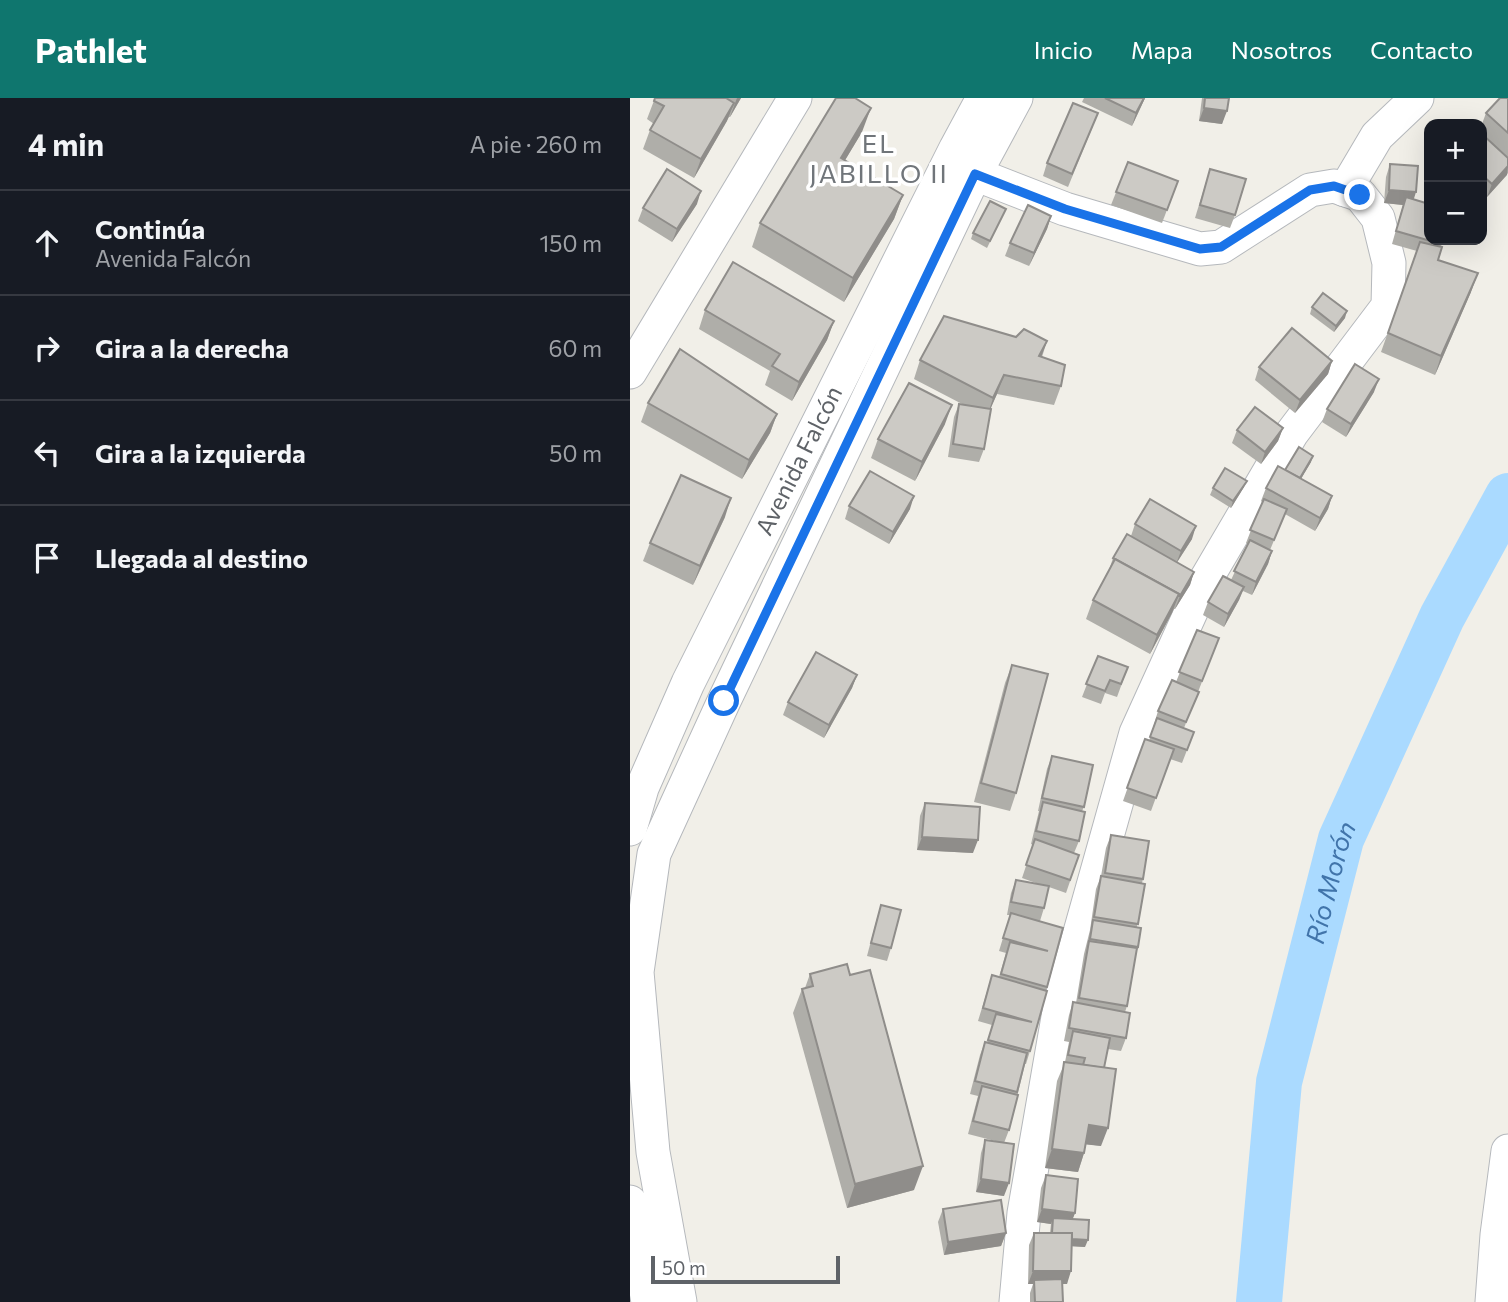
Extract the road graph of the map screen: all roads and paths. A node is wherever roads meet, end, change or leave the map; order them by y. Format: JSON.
{"nodes":[{"id":1,"x":795,"y":98,"type":"edge"},
{"id":2,"x":983,"y":98,"type":"edge"},
{"id":3,"x":1016,"y":98,"type":"edge"},
{"id":4,"x":1417,"y":98,"type":"edge"},
{"id":5,"x":975,"y":174,"type":"junction"},
{"id":6,"x":1345,"y":190,"type":"junction"},
{"id":7,"x":630,"y":372,"type":"edge"},
{"id":8,"x":636,"y":790,"type":"edge"},
{"id":9,"x":630,"y":829,"type":"edge"},
{"id":10,"x":1508,"y":1151,"type":"edge"},
{"id":11,"x":630,"y":1202,"type":"edge"},
{"id":12,"x":636,"y":1264,"type":"edge"},
{"id":13,"x":648,"y":1302,"type":"edge"},
{"id":14,"x":680,"y":1302,"type":"edge"},
{"id":15,"x":1016,"y":1302,"type":"edge"},
{"id":16,"x":1492,"y":1302,"type":"edge"}],
"edges":[{"from":1,"to":7,"type":"street"},
{"from":2,"to":8,"type":"street","name":"Avenida Falcón"},
{"from":3,"to":5,"type":"street","name":"Avenida Falcón"},
{"from":4,"to":6,"type":"street"},
{"from":5,"to":6,"type":"street"},
{"from":5,"to":14,"type":"street","name":"Avenida Falcón"},
{"from":6,"to":15,"type":"street"},
{"from":8,"to":9,"type":"street","name":"Avenida Falcón"},
{"from":10,"to":16,"type":"street"},
{"from":11,"to":12,"type":"street"},
{"from":12,"to":13,"type":"street"}]}
